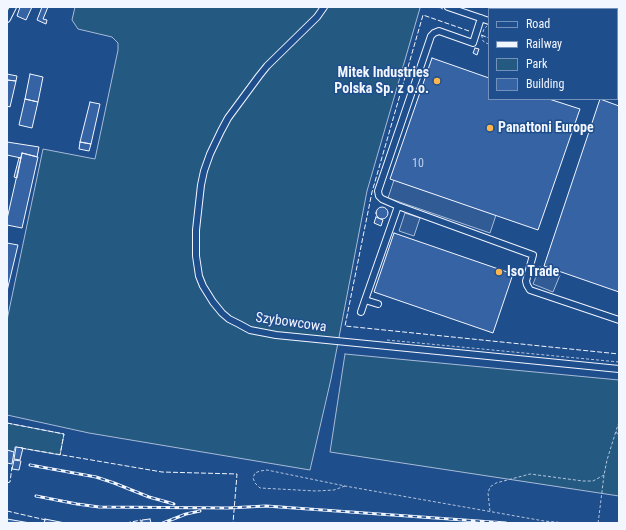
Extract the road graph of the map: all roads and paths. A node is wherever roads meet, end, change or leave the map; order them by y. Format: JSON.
{"nodes":[{"id":1,"x":13,"y":7,"type":"edge"},
{"id":2,"x":324,"y":7,"type":"edge"},
{"id":3,"x":436,"y":7,"type":"edge"},
{"id":4,"x":446,"y":8,"type":"edge"},
{"id":5,"x":481,"y":18,"type":"junction"},
{"id":6,"x":7,"y":19,"type":"edge"},
{"id":7,"x":488,"y":21,"type":"edge"},
{"id":8,"x":488,"y":26,"type":"edge"},
{"id":9,"x":488,"y":44,"type":"edge"},
{"id":10,"x":398,"y":206,"type":"junction"},
{"id":11,"x":365,"y":300,"type":"junction"},
{"id":12,"x":378,"y":304,"type":"dead end"},
{"id":13,"x":361,"y":312,"type":"dead end"},
{"id":14,"x":619,"y":320,"type":"edge"},
{"id":15,"x":384,"y":340,"type":"dead end"},
{"id":16,"x":619,"y":362,"type":"edge"},
{"id":17,"x":619,"y":369,"type":"edge"},
{"id":18,"x":619,"y":422,"type":"edge"},
{"id":19,"x":616,"y":432,"type":"junction"},
{"id":20,"x":619,"y":437,"type":"edge"},
{"id":21,"x":604,"y":475,"type":"junction"},
{"id":22,"x":345,"y":486,"type":"junction"},
{"id":23,"x":490,"y":511,"type":"junction"},
{"id":24,"x":567,"y":523,"type":"edge"},
{"id":25,"x":598,"y":523,"type":"edge"}],
"edges":[{"from":1,"to":6,"type":"street"},
{"from":2,"to":17,"type":"street","name":"Szybowcowa"},
{"from":3,"to":4,"type":"path"},
{"from":4,"to":5,"type":"street"},
{"from":5,"to":7,"type":"street"},
{"from":5,"to":10,"type":"street"},
{"from":8,"to":9,"type":"path"},
{"from":10,"to":11,"type":"street"},
{"from":10,"to":14,"type":"street"},
{"from":11,"to":12,"type":"street"},
{"from":11,"to":13,"type":"street"},
{"from":15,"to":16,"type":"path"},
{"from":18,"to":19,"type":"path"},
{"from":19,"to":20,"type":"path"},
{"from":19,"to":21,"type":"path"},
{"from":21,"to":23,"type":"path"},
{"from":21,"to":25,"type":"path"},
{"from":22,"to":22,"type":"path"},
{"from":22,"to":23,"type":"path"},
{"from":23,"to":24,"type":"path"}]}
